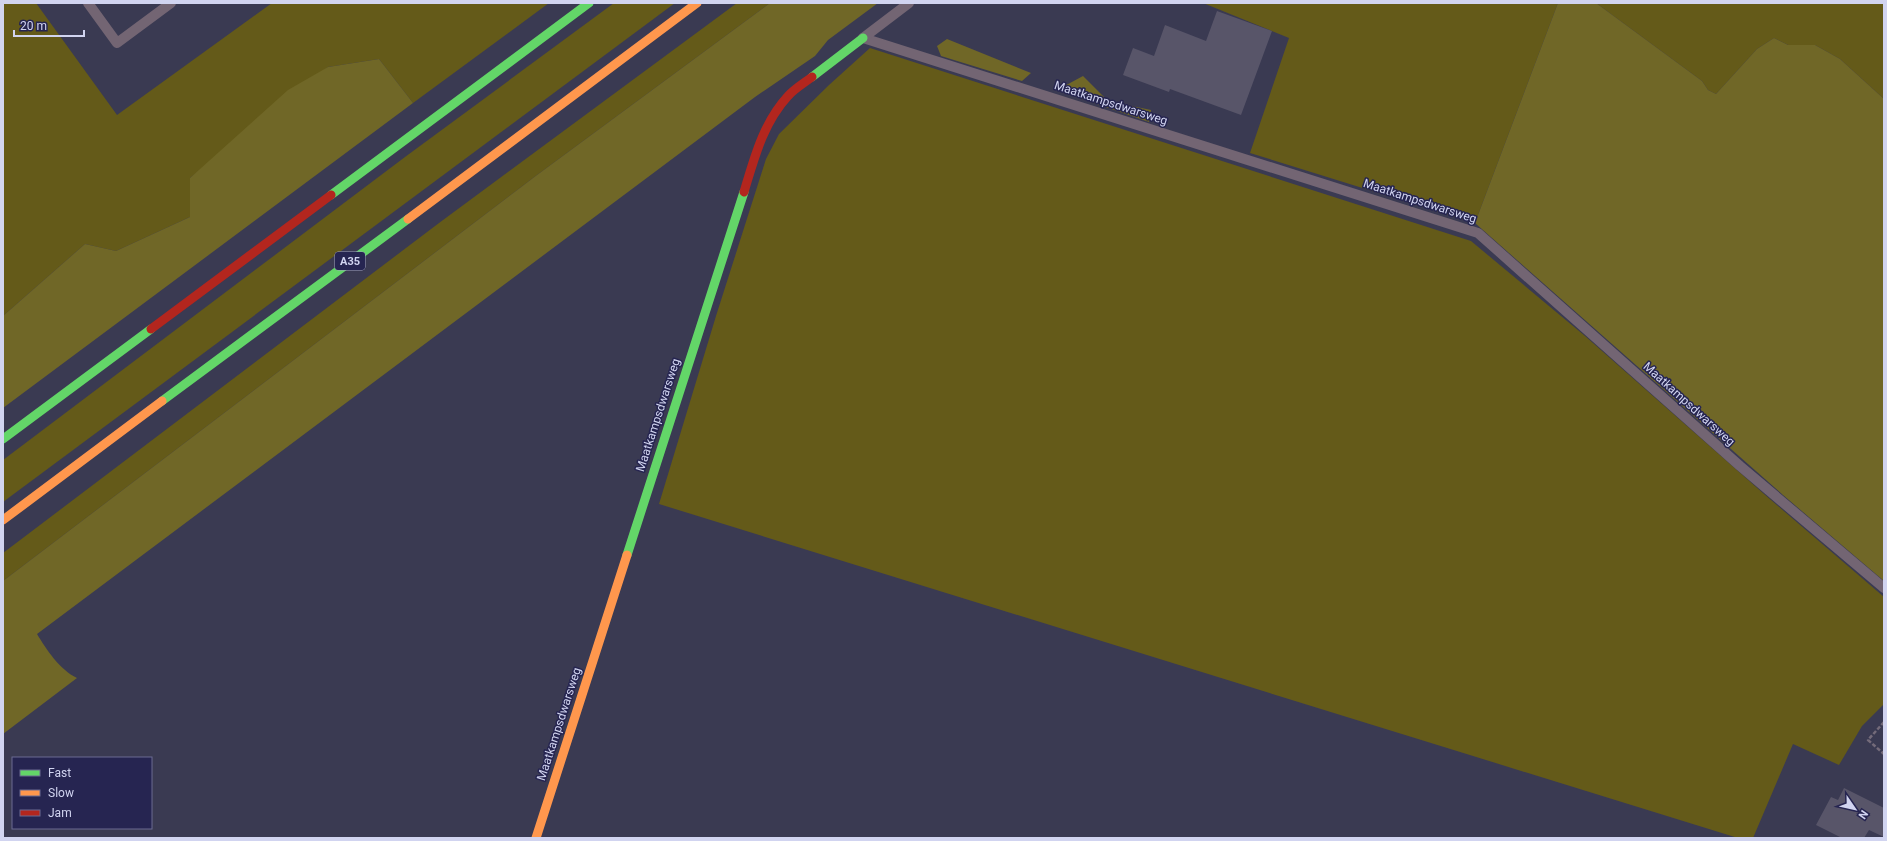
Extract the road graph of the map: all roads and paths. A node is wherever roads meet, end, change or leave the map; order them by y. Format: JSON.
{"nodes":[{"id":1,"x":88,"y":3,"type":"edge"},
{"id":2,"x":171,"y":3,"type":"edge"},
{"id":3,"x":589,"y":3,"type":"edge"},
{"id":4,"x":697,"y":3,"type":"edge"},
{"id":5,"x":909,"y":3,"type":"edge"},
{"id":6,"x":863,"y":38,"type":"junction"},
{"id":7,"x":3,"y":439,"type":"edge"},
{"id":8,"x":3,"y":520,"type":"edge"},
{"id":9,"x":1884,"y":588,"type":"edge"},
{"id":10,"x":1884,"y":722,"type":"edge"},
{"id":11,"x":1884,"y":754,"type":"edge"},
{"id":12,"x":536,"y":838,"type":"edge"}],
"edges":[{"from":1,"to":2,"type":"lane"},
{"from":3,"to":7,"type":"main road"},
{"from":4,"to":8,"type":"main road","number":"A35"},
{"from":5,"to":6,"type":"lane","name":"Maatkampsdwarsweg"},
{"from":6,"to":9,"type":"lane","name":"Maatkampsdwarsweg"},
{"from":6,"to":12,"type":"main road","name":"Maatkampsdwarsweg"},
{"from":10,"to":11,"type":"path"}]}
